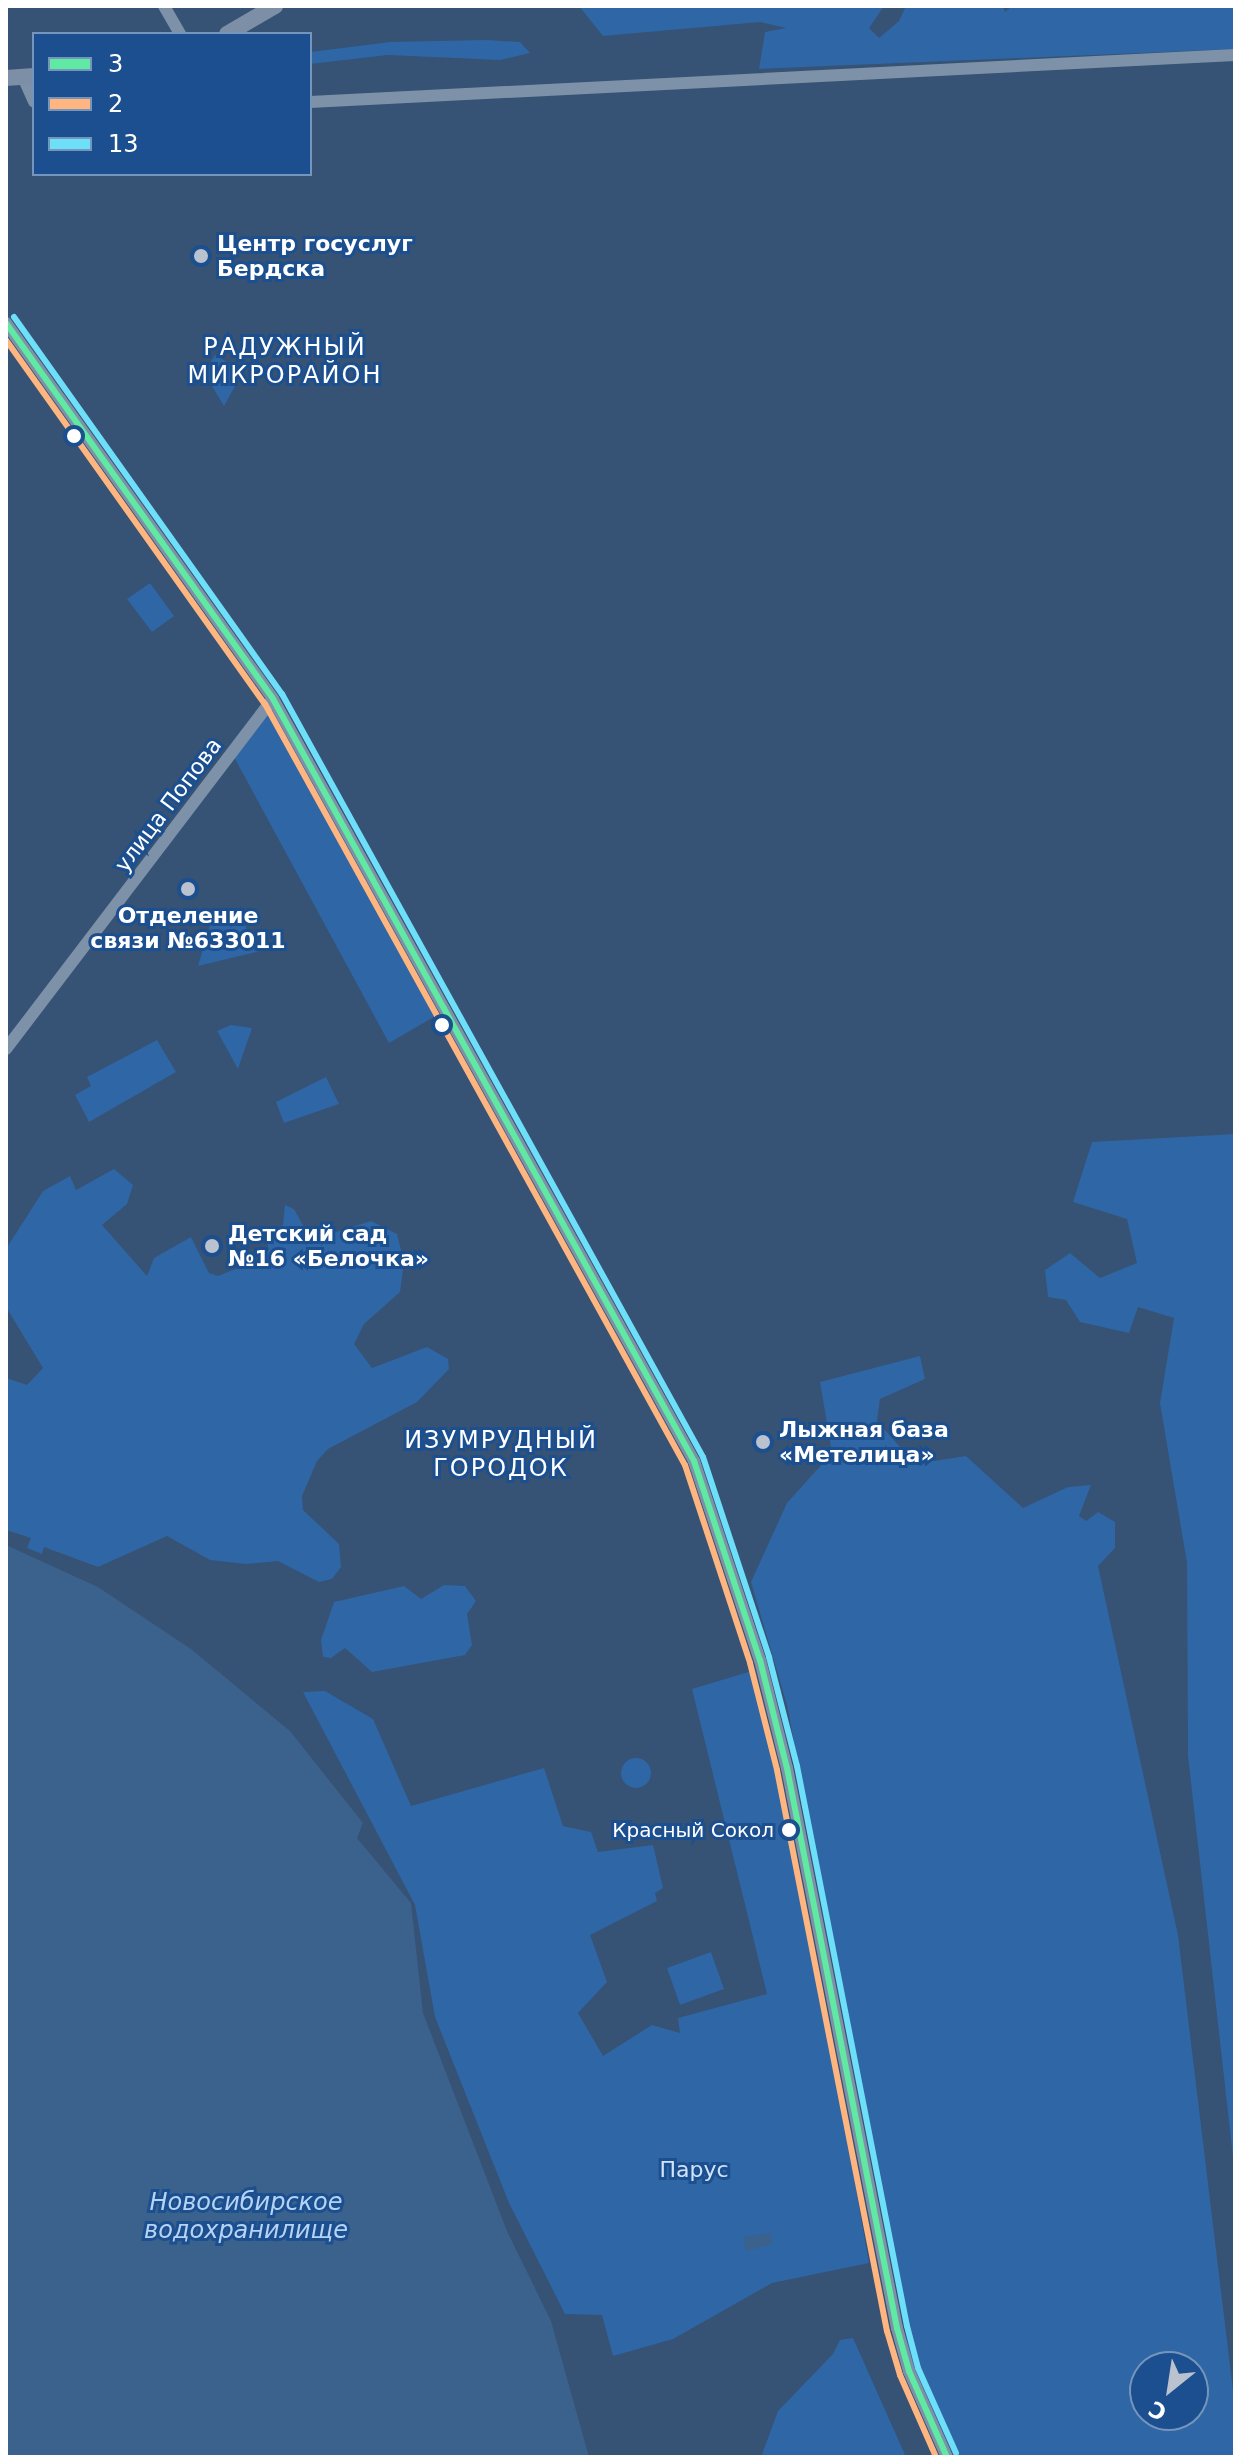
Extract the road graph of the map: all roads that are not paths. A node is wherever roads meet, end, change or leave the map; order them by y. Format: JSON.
{"nodes":[{"id":1,"x":164,"y":6,"type":"edge"},
{"id":2,"x":275,"y":6,"type":"edge"},
{"id":3,"x":179,"y":32,"type":"edge"},
{"id":4,"x":230,"y":32,"type":"edge"},
{"id":5,"x":1235,"y":55,"type":"edge"},
{"id":6,"x":21,"y":77,"type":"edge"},
{"id":7,"x":32,"y":98,"type":"edge"},
{"id":8,"x":312,"y":102,"type":"edge"},
{"id":9,"x":6,"y":323,"type":"edge"},
{"id":10,"x":273,"y":699,"type":"junction"},
{"id":11,"x":6,"y":1049,"type":"edge"},
{"id":12,"x":947,"y":2457,"type":"edge"}],
"edges":[{"from":1,"to":3,"type":"street"},
{"from":2,"to":4,"type":"main road"},
{"from":5,"to":8,"type":"street"},
{"from":6,"to":7,"type":"street"},
{"from":9,"to":10,"type":"street"},
{"from":10,"to":11,"type":"street","name":"улица Попова"},
{"from":10,"to":12,"type":"street"}]}
